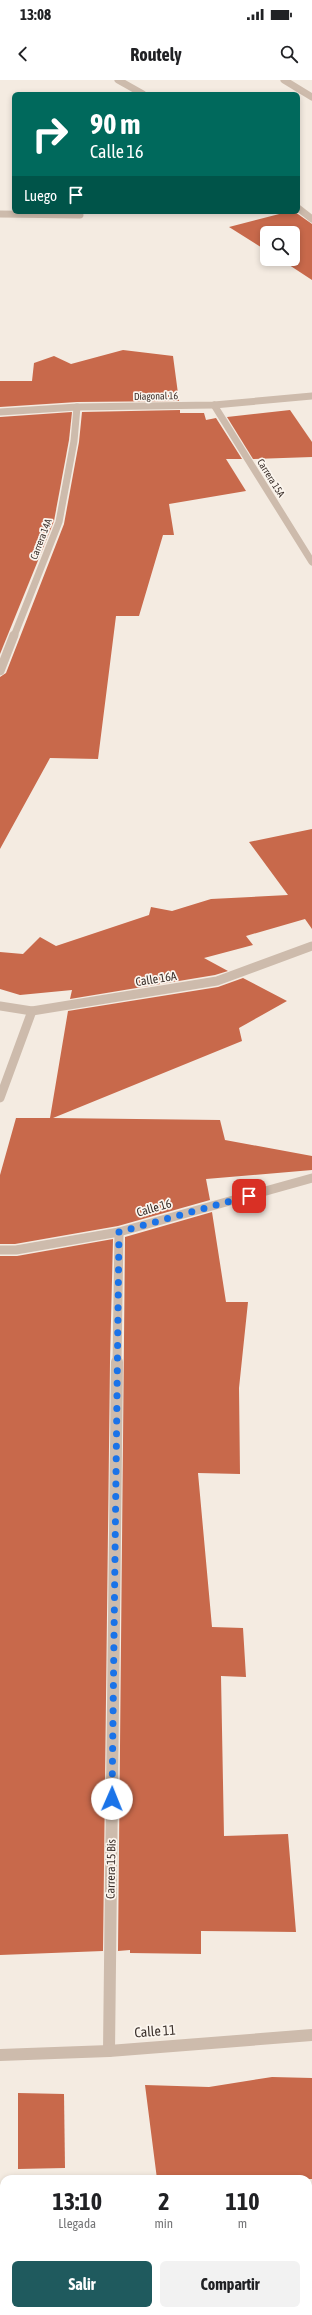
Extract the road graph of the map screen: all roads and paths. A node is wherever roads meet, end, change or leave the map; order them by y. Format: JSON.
{"nodes":[{"id":1,"x":118,"y":80,"type":"edge"},
{"id":2,"x":284,"y":80,"type":"edge"},
{"id":3,"x":139,"y":92,"type":"edge"},
{"id":4,"x":312,"y":98,"type":"edge"},
{"id":5,"x":300,"y":210,"type":"edge"},
{"id":6,"x":0,"y":214,"type":"edge"},
{"id":7,"x":80,"y":215,"type":"dead end"},
{"id":8,"x":312,"y":219,"type":"edge"},
{"id":9,"x":312,"y":396,"type":"edge"},
{"id":10,"x":214,"y":405,"type":"junction"},
{"id":11,"x":77,"y":407,"type":"junction"},
{"id":12,"x":0,"y":412,"type":"edge"},
{"id":13,"x":312,"y":562,"type":"edge"},
{"id":14,"x":0,"y":671,"type":"edge"},
{"id":15,"x":312,"y":946,"type":"edge"},
{"id":16,"x":0,"y":1006,"type":"edge"},
{"id":17,"x":32,"y":1011,"type":"junction"},
{"id":18,"x":0,"y":1098,"type":"edge"},
{"id":19,"x":312,"y":1178,"type":"edge"},
{"id":20,"x":119,"y":1232,"type":"junction"},
{"id":21,"x":0,"y":1250,"type":"edge"},
{"id":22,"x":312,"y":2035,"type":"edge"},
{"id":23,"x":109,"y":2051,"type":"junction"},
{"id":24,"x":0,"y":2055,"type":"edge"}],
"edges":[{"from":1,"to":3,"type":"street"},
{"from":2,"to":4,"type":"street"},
{"from":5,"to":8,"type":"street"},
{"from":6,"to":7,"type":"street"},
{"from":9,"to":10,"type":"street","name":"Diagonal 16"},
{"from":10,"to":11,"type":"street","name":"Diagonal 16"},
{"from":10,"to":13,"type":"street","name":"Carrera 15A"},
{"from":11,"to":12,"type":"street","name":"Diagonal 16"},
{"from":11,"to":14,"type":"street","name":"Carrera 14A"},
{"from":15,"to":17,"type":"street","name":"Calle 16A"},
{"from":16,"to":17,"type":"street","name":"Calle 16A"},
{"from":17,"to":18,"type":"street"},
{"from":19,"to":20,"type":"street","name":"Calle 16"},
{"from":20,"to":21,"type":"street","name":"Calle 16"},
{"from":20,"to":23,"type":"street","name":"Carrera 15 Bis"},
{"from":22,"to":23,"type":"street","name":"Calle 11"},
{"from":23,"to":24,"type":"street","name":"Calle 11"}]}
